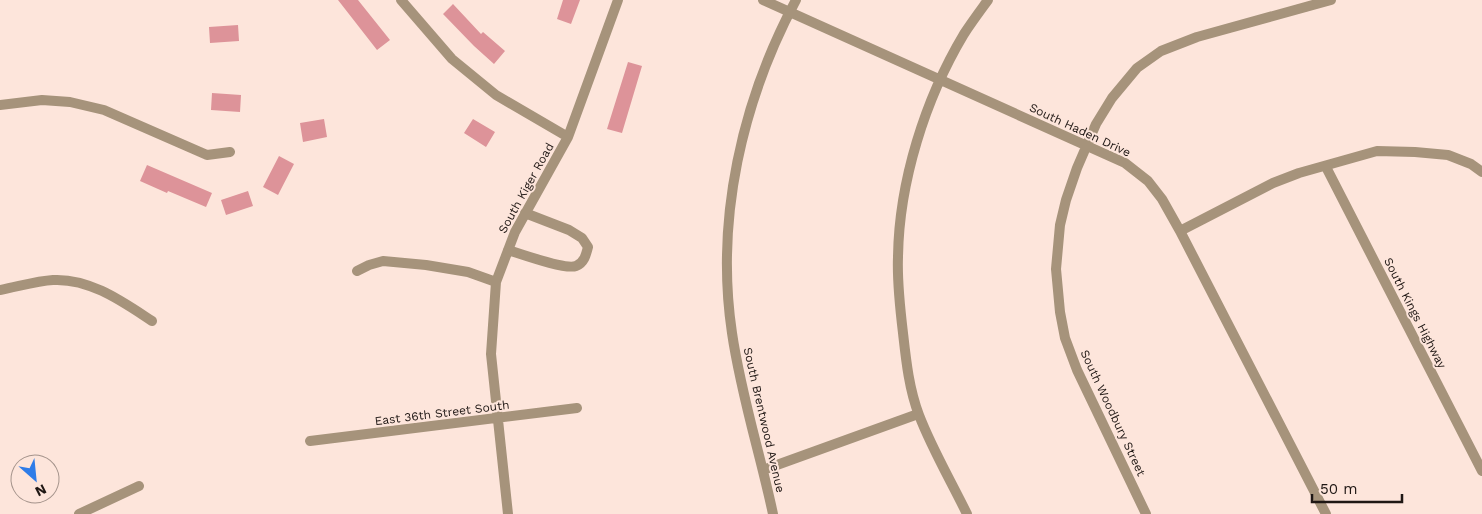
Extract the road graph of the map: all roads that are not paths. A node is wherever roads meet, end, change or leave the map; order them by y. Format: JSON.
{"nodes":[{"id":1,"x":401,"y":0,"type":"edge"},
{"id":2,"x":618,"y":0,"type":"edge"},
{"id":3,"x":763,"y":0,"type":"edge"},
{"id":4,"x":796,"y":0,"type":"edge"},
{"id":5,"x":988,"y":0,"type":"edge"},
{"id":6,"x":1330,"y":0,"type":"edge"},
{"id":7,"x":789,"y":12,"type":"junction"},
{"id":8,"x":940,"y":80,"type":"junction"},
{"id":9,"x":0,"y":105,"type":"edge"},
{"id":10,"x":568,"y":137,"type":"junction"},
{"id":11,"x":1088,"y":146,"type":"junction"},
{"id":12,"x":230,"y":152,"type":"dead end"},
{"id":13,"x":1326,"y":167,"type":"junction"},
{"id":14,"x":1482,"y":172,"type":"edge"},
{"id":15,"x":525,"y":213,"type":"junction"},
{"id":16,"x":1180,"y":231,"type":"junction"},
{"id":17,"x":508,"y":250,"type":"junction"},
{"id":18,"x":357,"y":271,"type":"dead end"},
{"id":19,"x":496,"y":282,"type":"junction"},
{"id":20,"x":0,"y":290,"type":"edge"},
{"id":21,"x":152,"y":321,"type":"dead end"},
{"id":22,"x":577,"y":408,"type":"dead end"},
{"id":23,"x":918,"y":414,"type":"junction"},
{"id":24,"x":497,"y":419,"type":"junction"},
{"id":25,"x":310,"y":441,"type":"dead end"},
{"id":26,"x":763,"y":470,"type":"junction"},
{"id":27,"x":1482,"y":471,"type":"edge"},
{"id":28,"x":140,"y":486,"type":"dead end"},
{"id":29,"x":79,"y":514,"type":"edge"},
{"id":30,"x":508,"y":514,"type":"edge"},
{"id":31,"x":773,"y":514,"type":"edge"},
{"id":32,"x":967,"y":514,"type":"edge"},
{"id":33,"x":1146,"y":514,"type":"edge"},
{"id":34,"x":1326,"y":514,"type":"edge"}],
"edges":[{"from":1,"to":10,"type":"street"},
{"from":2,"to":10,"type":"street","name":"South Kiger Road"},
{"from":3,"to":7,"type":"street","name":"South Haden Drive"},
{"from":4,"to":7,"type":"street","name":"South Brentwood Avenue"},
{"from":5,"to":8,"type":"street"},
{"from":6,"to":11,"type":"street","name":"South Woodbury Street"},
{"from":7,"to":8,"type":"street","name":"South Haden Drive"},
{"from":7,"to":26,"type":"street","name":"South Brentwood Avenue"},
{"from":8,"to":11,"type":"street","name":"South Haden Drive"},
{"from":8,"to":23,"type":"street"},
{"from":9,"to":12,"type":"street"},
{"from":10,"to":15,"type":"street","name":"South Kiger Road"},
{"from":11,"to":16,"type":"street","name":"South Haden Drive"},
{"from":11,"to":33,"type":"street","name":"South Woodbury Street"},
{"from":13,"to":14,"type":"street"},
{"from":13,"to":16,"type":"street"},
{"from":13,"to":27,"type":"street","name":"South Kings Highway"},
{"from":15,"to":17,"type":"street","name":"South Kiger Road"},
{"from":15,"to":17,"type":"street"},
{"from":16,"to":34,"type":"street","name":"South Haden Drive"},
{"from":17,"to":19,"type":"street","name":"South Kiger Road"},
{"from":18,"to":19,"type":"street"},
{"from":19,"to":24,"type":"street","name":"South Kiger Road"},
{"from":20,"to":21,"type":"street"},
{"from":22,"to":24,"type":"street","name":"East 36th Street South"},
{"from":23,"to":26,"type":"street"},
{"from":23,"to":32,"type":"street"},
{"from":24,"to":25,"type":"street","name":"East 36th Street South"},
{"from":24,"to":30,"type":"street","name":"South Kiger Road"},
{"from":26,"to":31,"type":"street","name":"South Brentwood Avenue"},
{"from":28,"to":29,"type":"street"}]}
